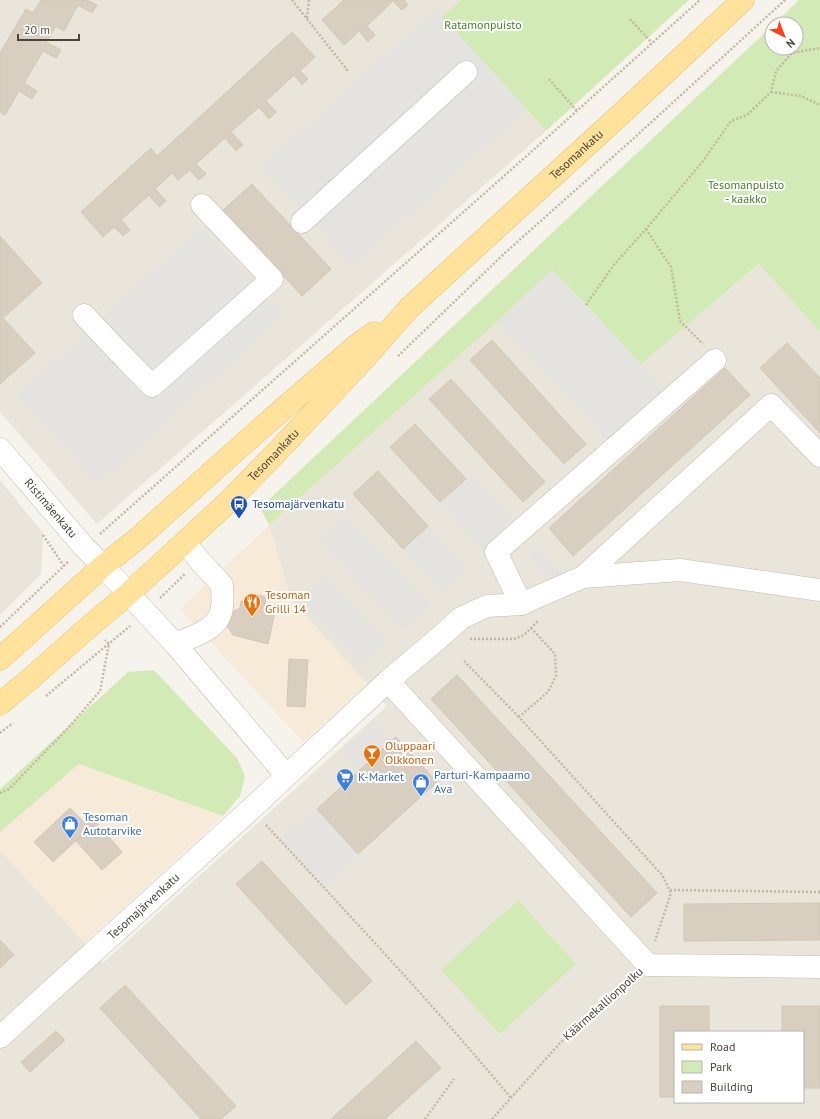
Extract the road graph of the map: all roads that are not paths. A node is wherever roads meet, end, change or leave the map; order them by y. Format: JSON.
{"nodes":[{"id":1,"x":743,"y":0,"type":"edge"},
{"id":2,"x":466,"y":72,"type":"dead end"},
{"id":3,"x":202,"y":205,"type":"dead end"},
{"id":4,"x":302,"y":222,"type":"dead end"},
{"id":5,"x":409,"y":308,"type":"junction"},
{"id":6,"x":84,"y":315,"type":"dead end"},
{"id":7,"x":715,"y":360,"type":"road end"},
{"id":8,"x":0,"y":449,"type":"edge"},
{"id":9,"x":820,"y":456,"type":"edge"},
{"id":10,"x":185,"y":543,"type":"junction"},
{"id":11,"x":103,"y":566,"type":"junction"},
{"id":12,"x":583,"y":577,"type":"junction"},
{"id":13,"x":820,"y":590,"type":"edge"},
{"id":14,"x":128,"y":594,"type":"junction"},
{"id":15,"x":521,"y":604,"type":"junction"},
{"id":16,"x":175,"y":644,"type":"junction"},
{"id":17,"x":0,"y":659,"type":"edge"},
{"id":18,"x":388,"y":682,"type":"junction"},
{"id":19,"x":0,"y":704,"type":"edge"},
{"id":20,"x":286,"y":775,"type":"junction"},
{"id":21,"x":820,"y":966,"type":"edge"},
{"id":22,"x":0,"y":1037,"type":"edge"}],
"edges":[{"from":1,"to":5,"type":"main road","name":"Tesomankatu"},
{"from":2,"to":4,"type":"street"},
{"from":3,"to":6,"type":"street"},
{"from":5,"to":10,"type":"main road","name":"Tesomankatu"},
{"from":5,"to":11,"type":"main road","name":"Tesomankatu"},
{"from":7,"to":15,"type":"street"},
{"from":8,"to":11,"type":"street","name":"Ristimäenkatu"},
{"from":9,"to":12,"type":"street"},
{"from":10,"to":14,"type":"main road","name":"Tesomankatu"},
{"from":10,"to":16,"type":"street"},
{"from":11,"to":14,"type":"street"},
{"from":11,"to":17,"type":"main road","name":"Tesomankatu"},
{"from":12,"to":13,"type":"street"},
{"from":12,"to":15,"type":"street"},
{"from":14,"to":16,"type":"street"},
{"from":14,"to":19,"type":"main road","name":"Tesomankatu"},
{"from":15,"to":18,"type":"street","name":"Tesomajärvenkatu"},
{"from":16,"to":20,"type":"street"},
{"from":18,"to":20,"type":"street","name":"Tesomajärvenkatu"},
{"from":18,"to":21,"type":"street","name":"Käärmekallionpolku"},
{"from":20,"to":22,"type":"street","name":"Tesomajärvenkatu"}]}
